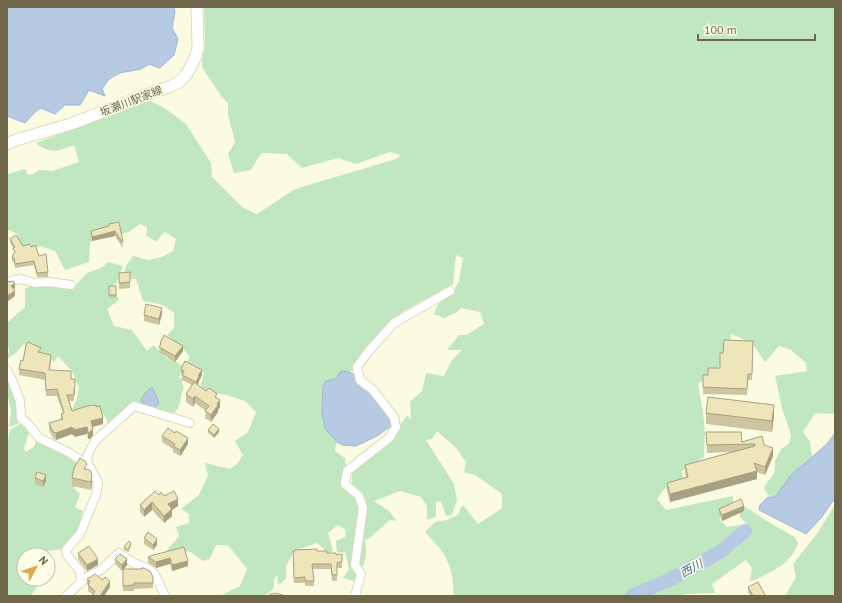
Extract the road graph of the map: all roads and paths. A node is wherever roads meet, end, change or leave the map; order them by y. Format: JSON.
{"nodes":[{"id":1,"x":197,"y":7,"type":"edge"},
{"id":2,"x":7,"y":144,"type":"edge"},
{"id":3,"x":7,"y":282,"type":"edge"},
{"id":4,"x":71,"y":285,"type":"dead end"},
{"id":5,"x":450,"y":291,"type":"dead end"},
{"id":6,"x":7,"y":370,"type":"edge"},
{"id":7,"x":190,"y":423,"type":"dead end"},
{"id":8,"x":88,"y":464,"type":"junction"},
{"id":9,"x":81,"y":583,"type":"junction"},
{"id":10,"x":66,"y":596,"type":"edge"},
{"id":11,"x":165,"y":596,"type":"edge"},
{"id":12,"x":355,"y":596,"type":"edge"}],
"edges":[{"from":1,"to":2,"type":"main road","name":"坂瀬川駅家線"},
{"from":3,"to":4,"type":"street"},
{"from":5,"to":12,"type":"street"},
{"from":6,"to":8,"type":"street"},
{"from":7,"to":8,"type":"street"},
{"from":8,"to":9,"type":"street"},
{"from":9,"to":10,"type":"street"},
{"from":9,"to":11,"type":"street"}]}
